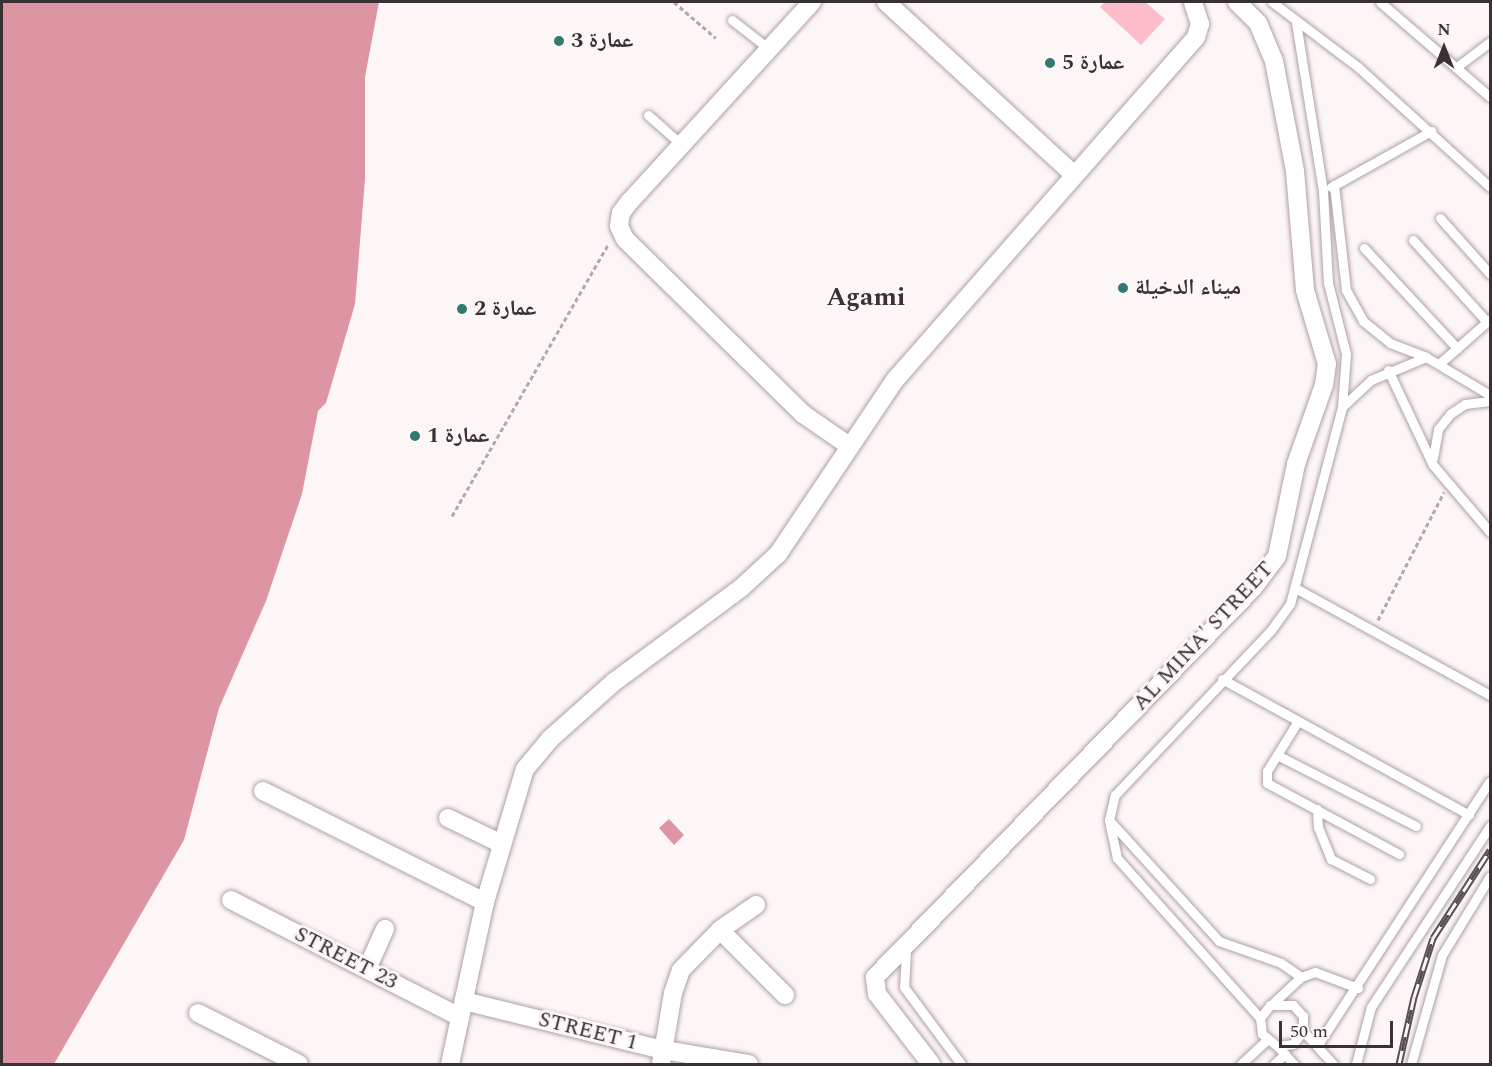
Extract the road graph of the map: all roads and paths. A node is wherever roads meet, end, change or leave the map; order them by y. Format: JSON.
{"nodes":[{"id":1,"x":674,"y":2,"type":"edge"},
{"id":2,"x":812,"y":2,"type":"edge"},
{"id":3,"x":886,"y":2,"type":"edge"},
{"id":4,"x":1193,"y":2,"type":"edge"},
{"id":5,"x":1237,"y":2,"type":"edge"},
{"id":6,"x":1272,"y":2,"type":"edge"},
{"id":7,"x":1380,"y":2,"type":"edge"},
{"id":8,"x":732,"y":20,"type":"dead end"},
{"id":9,"x":1296,"y":23,"type":"junction"},
{"id":10,"x":716,"y":38,"type":"dead end"},
{"id":11,"x":1491,"y":42,"type":"edge"},
{"id":12,"x":769,"y":49,"type":"junction"},
{"id":13,"x":1458,"y":66,"type":"junction"},
{"id":14,"x":1491,"y":97,"type":"edge"},
{"id":15,"x":648,"y":115,"type":"dead end"},
{"id":16,"x":1431,"y":131,"type":"junction"},
{"id":17,"x":682,"y":145,"type":"junction"},
{"id":18,"x":1074,"y":175,"type":"junction"},
{"id":19,"x":1334,"y":185,"type":"junction"},
{"id":20,"x":1491,"y":187,"type":"edge"},
{"id":21,"x":1323,"y":191,"type":"junction"},
{"id":22,"x":1440,"y":218,"type":"dead end"},
{"id":23,"x":619,"y":226,"type":"junction"},
{"id":24,"x":1413,"y":240,"type":"dead end"},
{"id":25,"x":1364,"y":248,"type":"dead end"},
{"id":26,"x":1491,"y":274,"type":"edge"},
{"id":27,"x":1489,"y":321,"type":"edge"},
{"id":28,"x":1457,"y":348,"type":"junction"},
{"id":29,"x":1426,"y":357,"type":"junction"},
{"id":30,"x":1439,"y":364,"type":"junction"},
{"id":31,"x":1388,"y":370,"type":"junction"},
{"id":32,"x":1491,"y":395,"type":"edge"},
{"id":33,"x":1491,"y":400,"type":"edge"},
{"id":34,"x":1342,"y":406,"type":"junction"},
{"id":35,"x":848,"y":445,"type":"junction"},
{"id":36,"x":1433,"y":465,"type":"junction"},
{"id":37,"x":1449,"y":483,"type":"junction"},
{"id":38,"x":452,"y":516,"type":"dead end"},
{"id":39,"x":1491,"y":532,"type":"edge"},
{"id":40,"x":1297,"y":589,"type":"junction"},
{"id":41,"x":1373,"y":630,"type":"junction"},
{"id":42,"x":1222,"y":679,"type":"junction"},
{"id":43,"x":1491,"y":695,"type":"edge"},
{"id":44,"x":1298,"y":721,"type":"junction"},
{"id":45,"x":1277,"y":755,"type":"junction"},
{"id":46,"x":1491,"y":781,"type":"edge"},
{"id":47,"x":263,"y":791,"type":"dead end"},
{"id":48,"x":1317,"y":809,"type":"junction"},
{"id":49,"x":1469,"y":814,"type":"junction"},
{"id":50,"x":448,"y":818,"type":"dead end"},
{"id":51,"x":1109,"y":820,"type":"junction"},
{"id":52,"x":1416,"y":826,"type":"dead end"},
{"id":53,"x":1491,"y":826,"type":"edge"},
{"id":54,"x":501,"y":844,"type":"junction"},
{"id":55,"x":1399,"y":854,"type":"dead end"},
{"id":56,"x":1491,"y":876,"type":"edge"},
{"id":57,"x":1370,"y":879,"type":"dead end"},
{"id":58,"x":231,"y":900,"type":"dead end"},
{"id":59,"x":485,"y":902,"type":"junction"},
{"id":60,"x":756,"y":905,"type":"dead end"},
{"id":61,"x":386,"y":929,"type":"dead end"},
{"id":62,"x":720,"y":930,"type":"junction"},
{"id":63,"x":1219,"y":941,"type":"junction"},
{"id":64,"x":908,"y":945,"type":"junction"},
{"id":65,"x":1203,"y":955,"type":"junction"},
{"id":66,"x":367,"y":969,"type":"junction"},
{"id":67,"x":1301,"y":977,"type":"junction"},
{"id":68,"x":1358,"y":988,"type":"junction"},
{"id":69,"x":785,"y":995,"type":"dead end"},
{"id":70,"x":1270,"y":1005,"type":"junction"},
{"id":71,"x":462,"y":1009,"type":"junction"},
{"id":72,"x":198,"y":1013,"type":"dead end"},
{"id":73,"x":1260,"y":1018,"type":"junction"},
{"id":74,"x":1304,"y":1031,"type":"junction"},
{"id":75,"x":1267,"y":1040,"type":"junction"},
{"id":76,"x":1277,"y":1046,"type":"junction"},
{"id":77,"x":1317,"y":1046,"type":"junction"},
{"id":78,"x":1285,"y":1054,"type":"junction"},
{"id":79,"x":663,"y":1057,"type":"edge"},
{"id":80,"x":299,"y":1065,"type":"edge"},
{"id":81,"x":450,"y":1065,"type":"edge"},
{"id":82,"x":749,"y":1065,"type":"edge"},
{"id":83,"x":931,"y":1065,"type":"edge"},
{"id":84,"x":961,"y":1065,"type":"edge"},
{"id":85,"x":1240,"y":1065,"type":"edge"},
{"id":86,"x":1274,"y":1065,"type":"edge"},
{"id":87,"x":1294,"y":1065,"type":"edge"},
{"id":88,"x":1334,"y":1065,"type":"edge"},
{"id":89,"x":1356,"y":1065,"type":"edge"},
{"id":90,"x":1412,"y":1065,"type":"edge"}],
"edges":[{"from":1,"to":10,"type":"path"},
{"from":2,"to":12,"type":"street"},
{"from":3,"to":18,"type":"street"},
{"from":4,"to":18,"type":"street"},
{"from":5,"to":64,"type":"street","name":"AL MINA' STREET"},
{"from":6,"to":9,"type":"lane"},
{"from":7,"to":13,"type":"lane"},
{"from":8,"to":12,"type":"lane"},
{"from":9,"to":16,"type":"lane"},
{"from":9,"to":21,"type":"lane"},
{"from":11,"to":13,"type":"lane"},
{"from":12,"to":17,"type":"street"},
{"from":13,"to":14,"type":"lane"},
{"from":15,"to":17,"type":"lane"},
{"from":16,"to":19,"type":"lane"},
{"from":16,"to":20,"type":"lane"},
{"from":17,"to":23,"type":"street"},
{"from":18,"to":35,"type":"street"},
{"from":19,"to":21,"type":"lane"},
{"from":19,"to":29,"type":"lane"},
{"from":21,"to":34,"type":"lane"},
{"from":22,"to":26,"type":"lane"},
{"from":23,"to":35,"type":"street"},
{"from":23,"to":38,"type":"path"},
{"from":24,"to":27,"type":"lane"},
{"from":25,"to":28,"type":"lane"},
{"from":27,"to":28,"type":"lane"},
{"from":28,"to":30,"type":"lane"},
{"from":29,"to":30,"type":"lane"},
{"from":29,"to":31,"type":"lane"},
{"from":30,"to":32,"type":"lane"},
{"from":31,"to":34,"type":"lane"},
{"from":31,"to":36,"type":"lane"},
{"from":33,"to":36,"type":"lane"},
{"from":34,"to":40,"type":"lane"},
{"from":35,"to":54,"type":"street"},
{"from":36,"to":37,"type":"lane"},
{"from":37,"to":39,"type":"lane"},
{"from":37,"to":41,"type":"path"},
{"from":40,"to":41,"type":"lane"},
{"from":40,"to":42,"type":"lane"},
{"from":41,"to":43,"type":"lane"},
{"from":42,"to":44,"type":"lane"},
{"from":42,"to":51,"type":"lane"},
{"from":44,"to":45,"type":"lane"},
{"from":44,"to":49,"type":"lane"},
{"from":45,"to":48,"type":"lane"},
{"from":45,"to":52,"type":"lane"},
{"from":46,"to":49,"type":"lane"},
{"from":47,"to":59,"type":"street"},
{"from":48,"to":55,"type":"lane"},
{"from":48,"to":57,"type":"lane"},
{"from":49,"to":68,"type":"lane"},
{"from":50,"to":54,"type":"street"},
{"from":51,"to":63,"type":"lane"},
{"from":51,"to":65,"type":"lane"},
{"from":53,"to":89,"type":"lane"},
{"from":54,"to":59,"type":"street"},
{"from":56,"to":90,"type":"lane"},
{"from":58,"to":66,"type":"street","name":"STREET 23"},
{"from":59,"to":71,"type":"street"},
{"from":60,"to":62,"type":"street"},
{"from":61,"to":66,"type":"street"},
{"from":62,"to":69,"type":"street"},
{"from":62,"to":79,"type":"street"},
{"from":63,"to":65,"type":"lane"},
{"from":63,"to":67,"type":"lane"},
{"from":64,"to":83,"type":"street","name":"AL MINA' STREET"},
{"from":64,"to":84,"type":"lane"},
{"from":65,"to":73,"type":"lane"},
{"from":66,"to":71,"type":"street","name":"STREET 23"},
{"from":67,"to":68,"type":"lane"},
{"from":67,"to":70,"type":"lane"},
{"from":68,"to":77,"type":"lane"},
{"from":70,"to":73,"type":"lane"},
{"from":70,"to":74,"type":"lane"},
{"from":71,"to":79,"type":"street","name":"STREET 1"},
{"from":71,"to":81,"type":"street"},
{"from":72,"to":80,"type":"street"},
{"from":73,"to":75,"type":"lane"},
{"from":74,"to":76,"type":"lane"},
{"from":74,"to":77,"type":"lane"},
{"from":75,"to":76,"type":"lane"},
{"from":75,"to":85,"type":"lane"},
{"from":76,"to":78,"type":"lane"},
{"from":77,"to":88,"type":"lane"},
{"from":78,"to":86,"type":"lane"},
{"from":78,"to":87,"type":"lane"},
{"from":79,"to":82,"type":"street","name":"STREET 1"}]}
